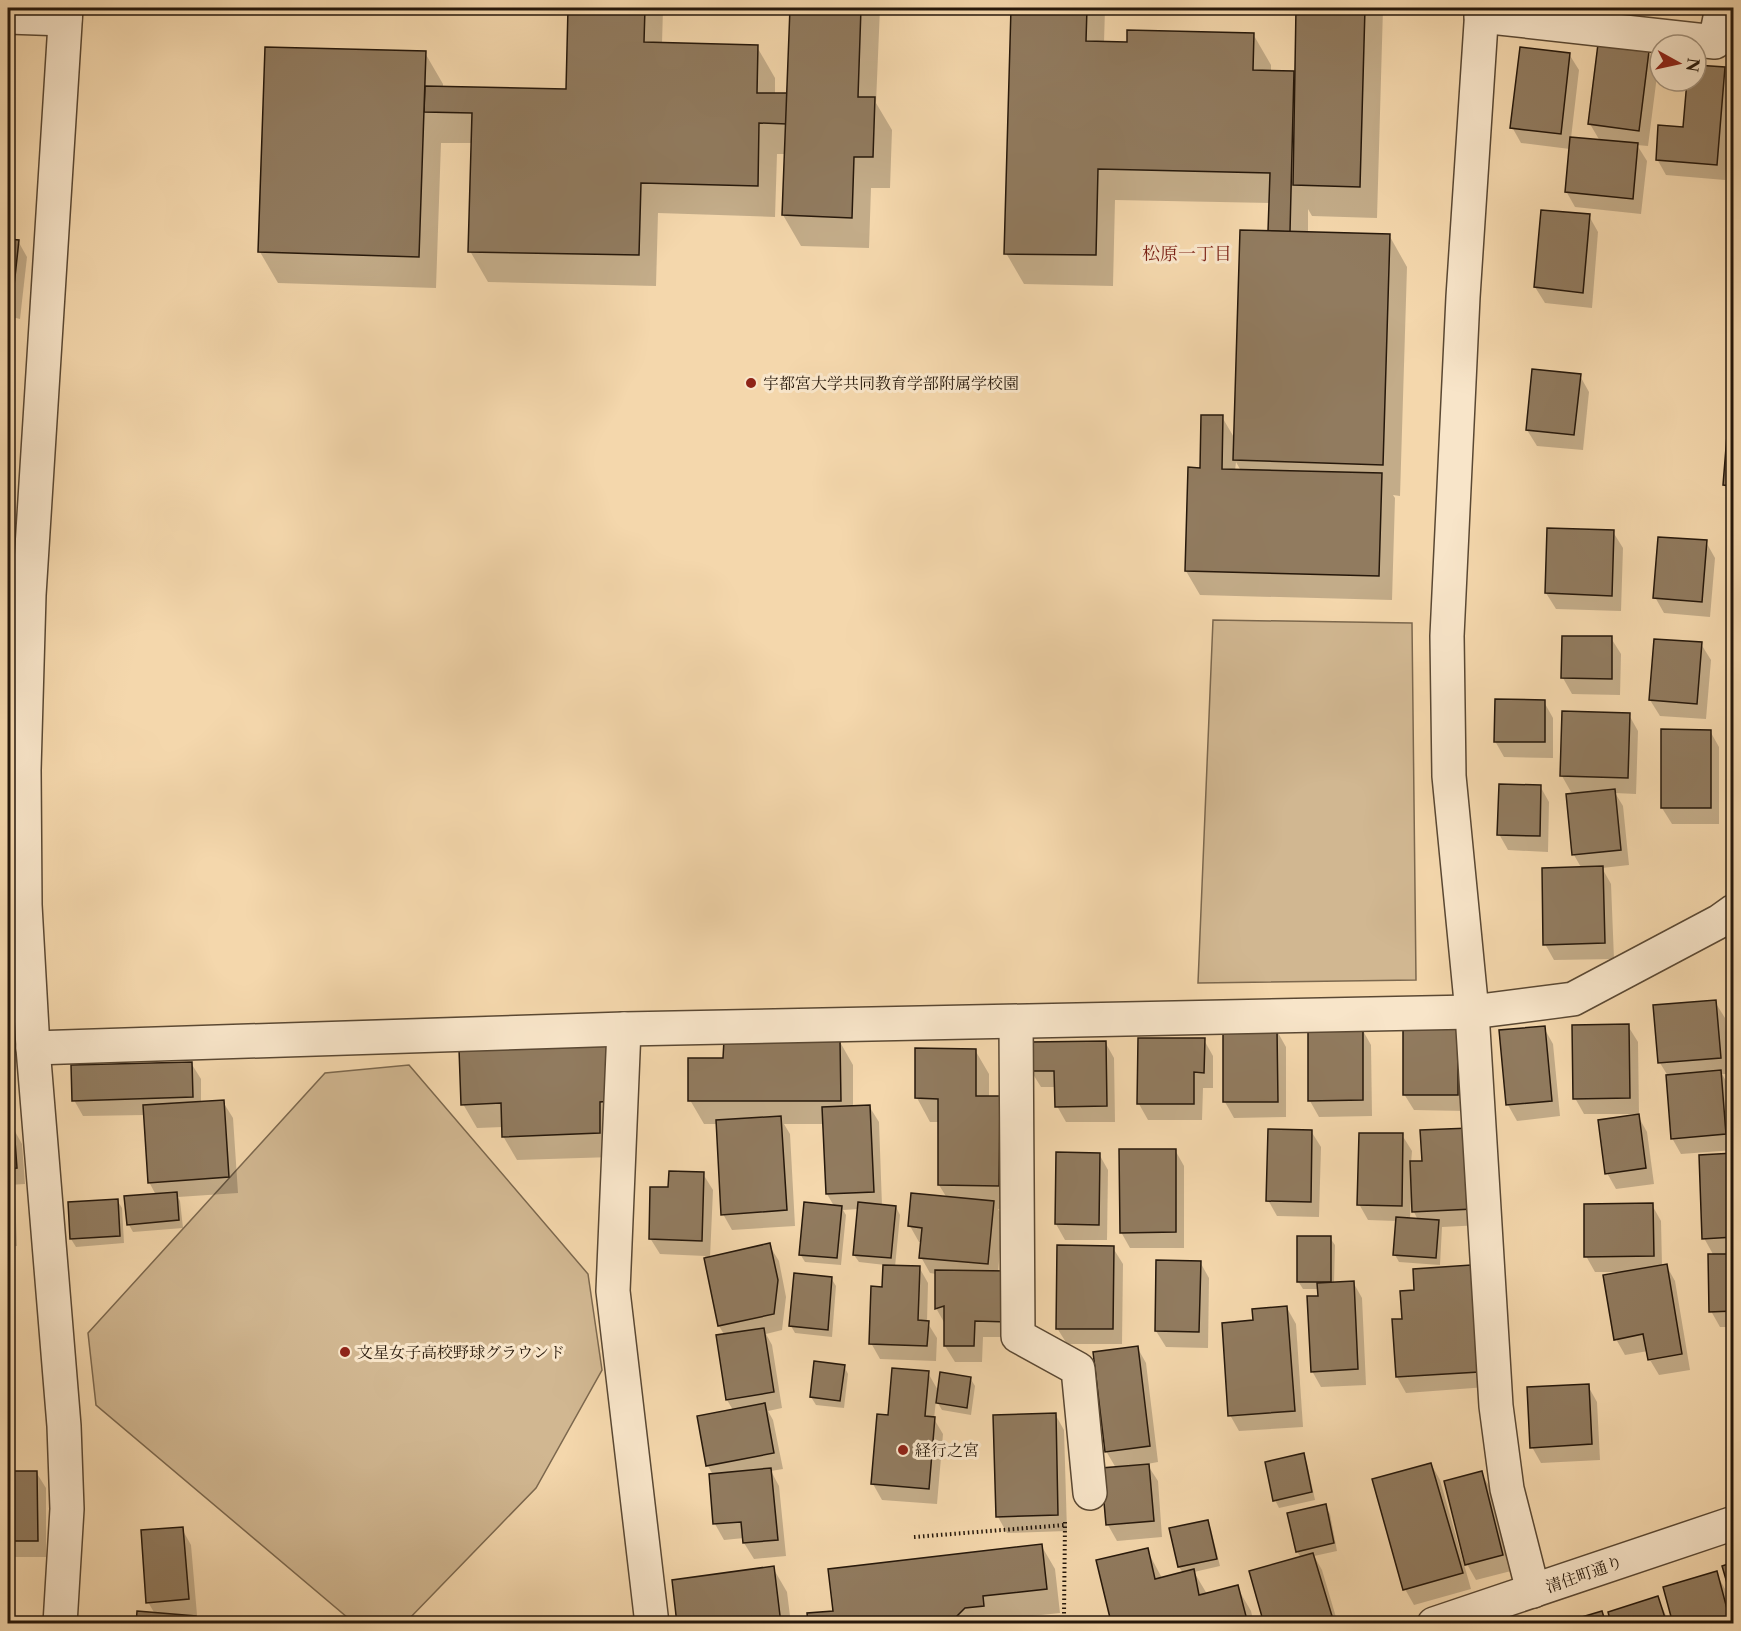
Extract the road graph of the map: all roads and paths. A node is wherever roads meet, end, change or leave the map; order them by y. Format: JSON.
{"nodes":[{"id":1,"x":1722,"y":8,"type":"edge"},
{"id":2,"x":1481,"y":12,"type":"edge"},
{"id":3,"x":65,"y":13,"type":"edge"},
{"id":4,"x":8,"y":17,"type":"edge"},
{"id":5,"x":18,"y":594,"type":"edge"},
{"id":6,"x":1734,"y":911,"type":"edge"},
{"id":7,"x":1472,"y":1012,"type":"junction"},
{"id":8,"x":1016,"y":1022,"type":"junction"},
{"id":9,"x":624,"y":1029,"type":"junction"},
{"id":10,"x":33,"y":1048,"type":"junction"},
{"id":11,"x":1090,"y":1493,"type":"dead end"},
{"id":12,"x":1734,"y":1523,"type":"edge"},
{"id":13,"x":1065,"y":1525,"type":"dead end"},
{"id":14,"x":914,"y":1537,"type":"dead end"},
{"id":15,"x":1533,"y":1591,"type":"junction"},
{"id":16,"x":60,"y":1623,"type":"edge"},
{"id":17,"x":652,"y":1623,"type":"edge"},
{"id":18,"x":1434,"y":1623,"type":"edge"}],
"edges":[{"from":1,"to":2,"type":"street"},
{"from":2,"to":7,"type":"street"},
{"from":3,"to":4,"type":"street"},
{"from":3,"to":5,"type":"street"},
{"from":5,"to":10,"type":"street"},
{"from":6,"to":7,"type":"street"},
{"from":7,"to":8,"type":"street"},
{"from":7,"to":15,"type":"street"},
{"from":8,"to":9,"type":"street"},
{"from":8,"to":11,"type":"street"},
{"from":9,"to":10,"type":"street"},
{"from":9,"to":17,"type":"street"},
{"from":10,"to":16,"type":"street"},
{"from":12,"to":15,"type":"street","name":"清住町通り"},
{"from":13,"to":14,"type":"path"},
{"from":15,"to":18,"type":"street","name":"清住町通り"}]}
